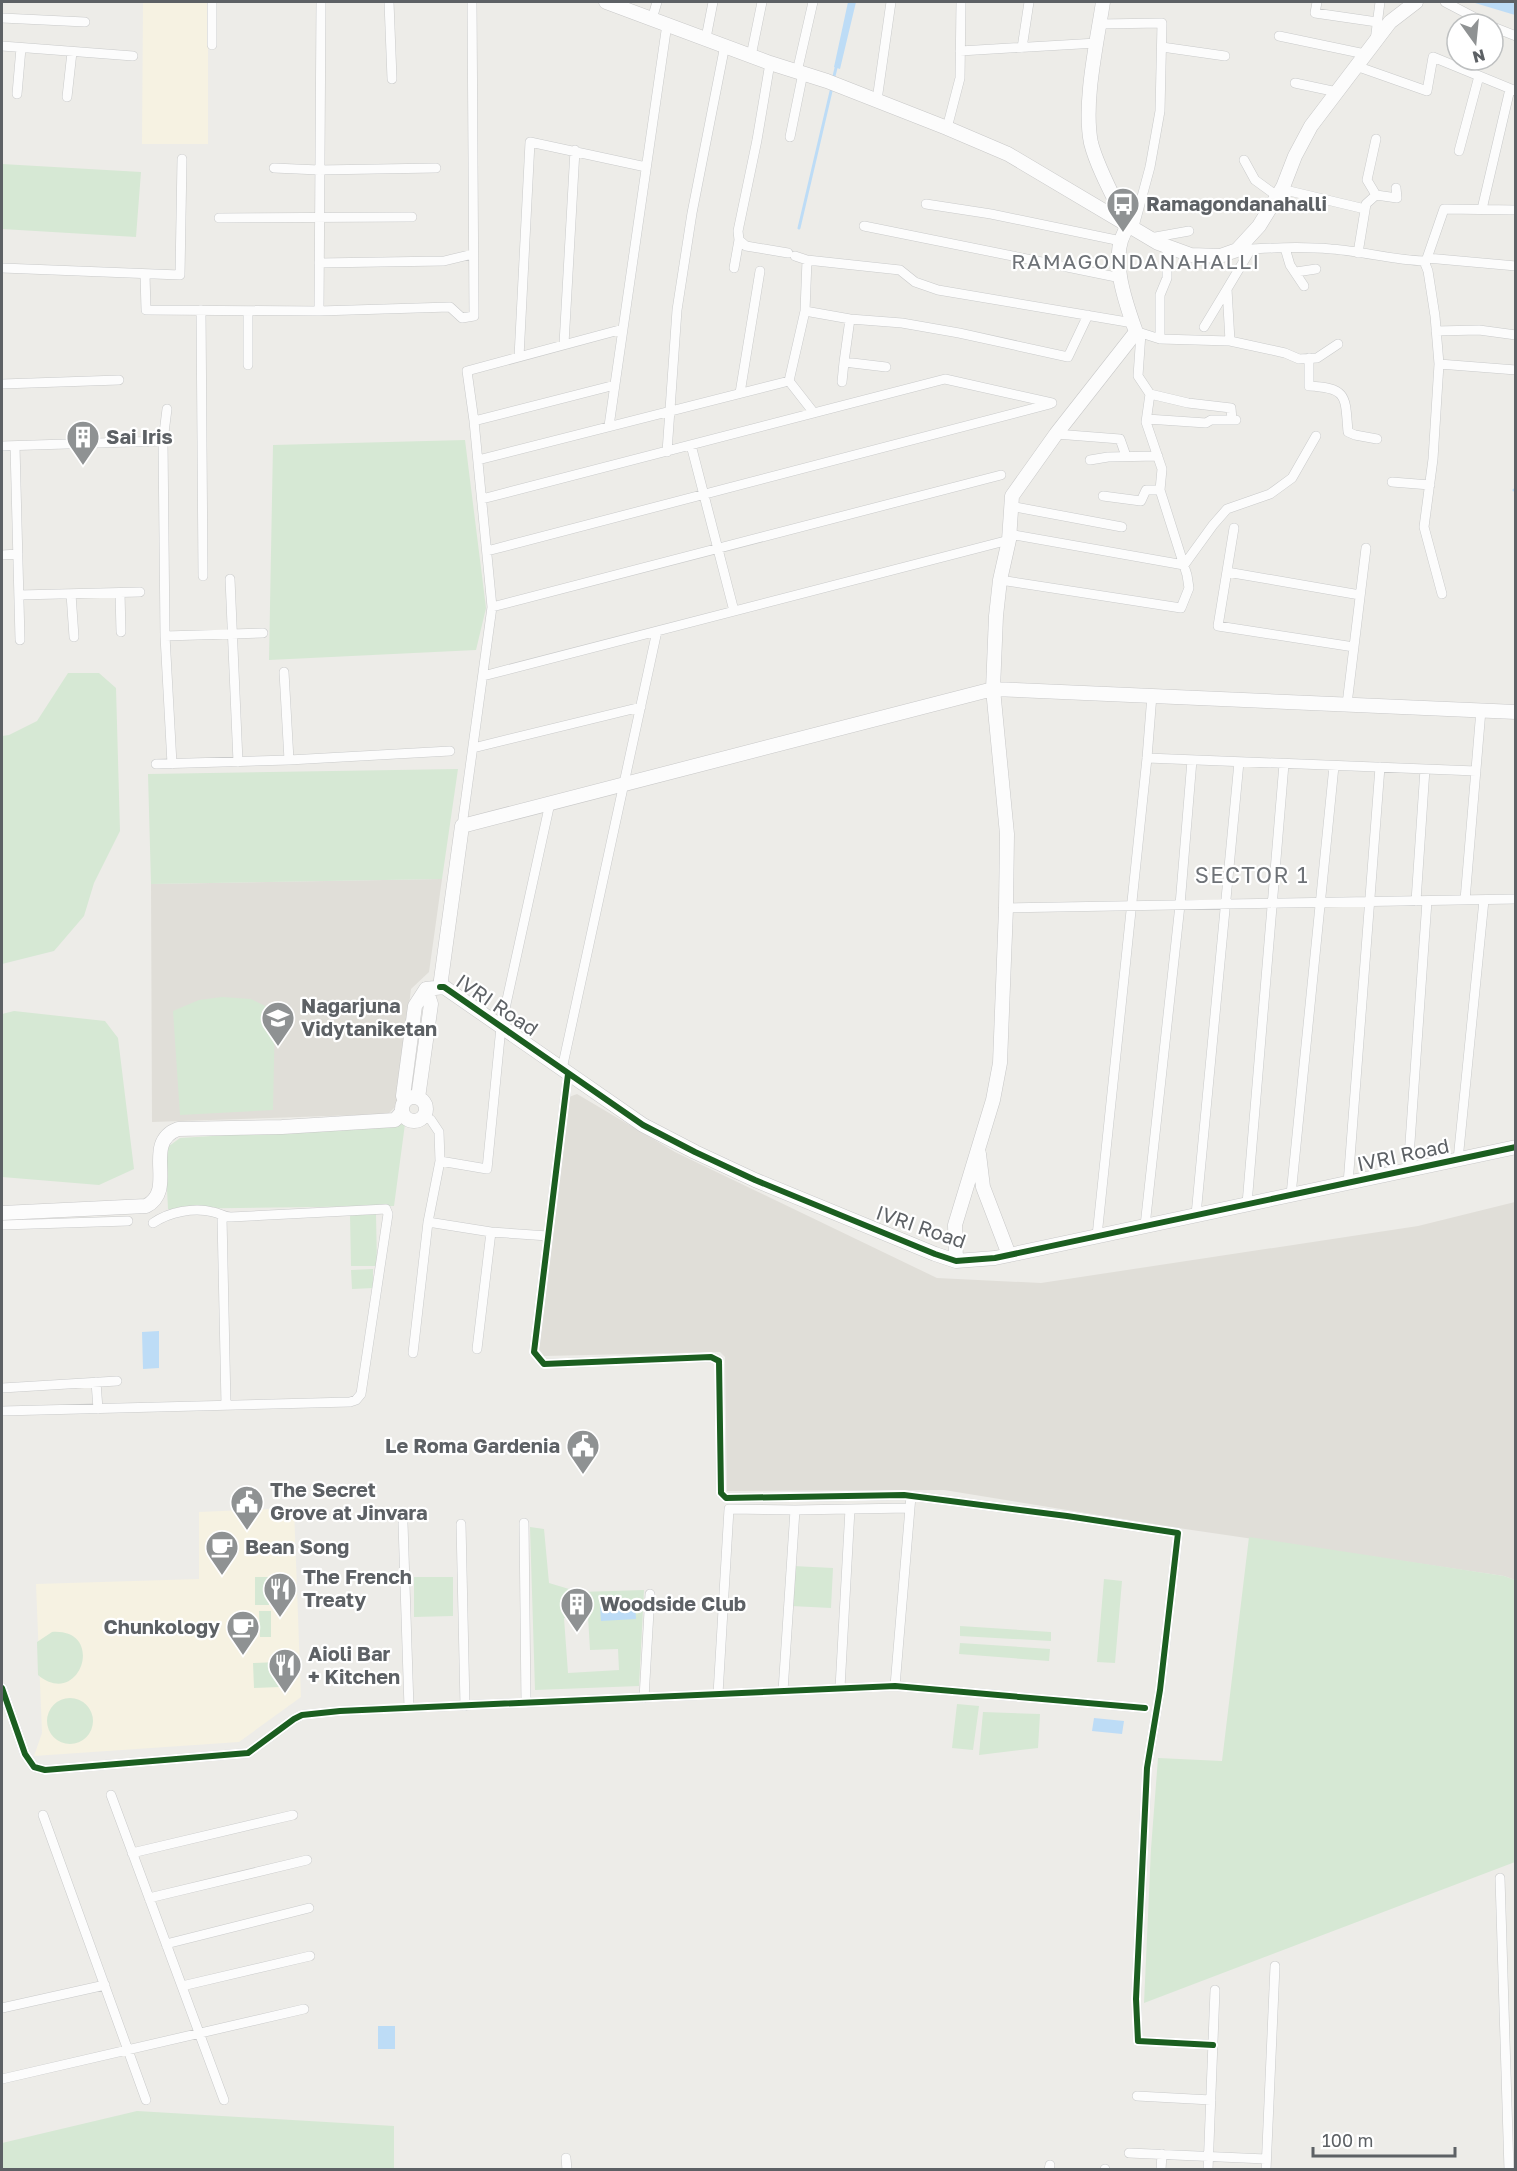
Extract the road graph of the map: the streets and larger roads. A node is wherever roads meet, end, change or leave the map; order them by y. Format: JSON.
{"nodes":[{"id":1,"x":212,"y":2,"type":"edge"},
{"id":2,"x":321,"y":2,"type":"edge"},
{"id":3,"x":389,"y":2,"type":"edge"},
{"id":4,"x":472,"y":2,"type":"edge"},
{"id":5,"x":606,"y":2,"type":"edge"},
{"id":6,"x":657,"y":2,"type":"edge"},
{"id":7,"x":713,"y":2,"type":"edge"},
{"id":8,"x":762,"y":2,"type":"edge"},
{"id":9,"x":813,"y":2,"type":"edge"},
{"id":10,"x":891,"y":2,"type":"edge"},
{"id":11,"x":961,"y":2,"type":"edge"},
{"id":12,"x":1029,"y":2,"type":"edge"},
{"id":13,"x":1103,"y":2,"type":"edge"},
{"id":14,"x":1317,"y":2,"type":"edge"},
{"id":15,"x":1380,"y":2,"type":"edge"},
{"id":16,"x":1416,"y":2,"type":"edge"},
{"id":17,"x":1445,"y":2,"type":"edge"},
{"id":18,"x":1464,"y":12,"type":"edge"},
{"id":19,"x":2,"y":18,"type":"edge"},
{"id":20,"x":652,"y":19,"type":"junction"},
{"id":21,"x":85,"y":22,"type":"dead end"},
{"id":22,"x":1377,"y":22,"type":"junction"},
{"id":23,"x":667,"y":24,"type":"junction"},
{"id":24,"x":1100,"y":24,"type":"junction"},
{"id":25,"x":1279,"y":36,"type":"dead end"},
{"id":26,"x":706,"y":38,"type":"junction"},
{"id":27,"x":1375,"y":42,"type":"junction"},
{"id":28,"x":1097,"y":44,"type":"junction"},
{"id":29,"x":212,"y":45,"type":"dead end"},
{"id":30,"x":725,"y":45,"type":"junction"},
{"id":31,"x":2,"y":46,"type":"edge"},
{"id":32,"x":21,"y":48,"type":"junction"},
{"id":33,"x":1022,"y":48,"type":"junction"},
{"id":34,"x":1162,"y":48,"type":"junction"},
{"id":35,"x":960,"y":51,"type":"junction"},
{"id":36,"x":72,"y":52,"type":"junction"},
{"id":37,"x":1365,"y":54,"type":"junction"},
{"id":38,"x":133,"y":56,"type":"dead end"},
{"id":39,"x":751,"y":56,"type":"junction"},
{"id":40,"x":1226,"y":56,"type":"dead end"},
{"id":41,"x":770,"y":63,"type":"junction"},
{"id":42,"x":1356,"y":66,"type":"junction"},
{"id":43,"x":800,"y":73,"type":"junction"},
{"id":44,"x":1479,"y":76,"type":"junction"},
{"id":45,"x":392,"y":79,"type":"dead end"},
{"id":46,"x":1294,"y":83,"type":"dead end"},
{"id":47,"x":1513,"y":90,"type":"edge"},
{"id":48,"x":1337,"y":92,"type":"junction"},
{"id":49,"x":17,"y":94,"type":"dead end"},
{"id":50,"x":67,"y":97,"type":"dead end"},
{"id":51,"x":877,"y":100,"type":"junction"},
{"id":52,"x":947,"y":128,"type":"junction"},
{"id":53,"x":790,"y":137,"type":"dead end"},
{"id":54,"x":1376,"y":139,"type":"dead end"},
{"id":55,"x":574,"y":150,"type":"junction"},
{"id":56,"x":1459,"y":151,"type":"dead end"},
{"id":57,"x":182,"y":159,"type":"dead end"},
{"id":58,"x":1244,"y":160,"type":"dead end"},
{"id":59,"x":646,"y":166,"type":"junction"},
{"id":60,"x":274,"y":168,"type":"dead end"},
{"id":61,"x":436,"y":168,"type":"dead end"},
{"id":62,"x":319,"y":170,"type":"junction"},
{"id":63,"x":1396,"y":188,"type":"dead end"},
{"id":64,"x":1279,"y":193,"type":"junction"},
{"id":65,"x":1376,"y":195,"type":"junction"},
{"id":66,"x":926,"y":204,"type":"dead end"},
{"id":67,"x":1365,"y":209,"type":"junction"},
{"id":68,"x":1482,"y":209,"type":"junction"},
{"id":69,"x":1515,"y":210,"type":"edge"},
{"id":70,"x":319,"y":217,"type":"junction"},
{"id":71,"x":412,"y":217,"type":"dead end"},
{"id":72,"x":219,"y":218,"type":"dead end"},
{"id":73,"x":864,"y":226,"type":"dead end"},
{"id":74,"x":1131,"y":228,"type":"junction"},
{"id":75,"x":1189,"y":231,"type":"dead end"},
{"id":76,"x":1149,"y":238,"type":"junction"},
{"id":77,"x":739,"y":240,"type":"junction"},
{"id":78,"x":1121,"y":241,"type":"junction"},
{"id":79,"x":1167,"y":246,"type":"junction"},
{"id":80,"x":1285,"y":248,"type":"junction"},
{"id":81,"x":1251,"y":249,"type":"junction"},
{"id":82,"x":1237,"y":250,"type":"junction"},
{"id":83,"x":1358,"y":253,"type":"junction"},
{"id":84,"x":474,"y":254,"type":"junction"},
{"id":85,"x":807,"y":261,"type":"junction"},
{"id":86,"x":1426,"y":261,"type":"junction"},
{"id":87,"x":319,"y":262,"type":"junction"},
{"id":88,"x":1515,"y":266,"type":"edge"},
{"id":89,"x":2,"y":268,"type":"edge"},
{"id":90,"x":734,"y":268,"type":"dead end"},
{"id":91,"x":1316,"y":269,"type":"dead end"},
{"id":92,"x":760,"y":271,"type":"dead end"},
{"id":93,"x":1296,"y":272,"type":"junction"},
{"id":94,"x":144,"y":274,"type":"junction"},
{"id":95,"x":1121,"y":278,"type":"junction"},
{"id":96,"x":1304,"y":286,"type":"dead end"},
{"id":97,"x":1227,"y":290,"type":"junction"},
{"id":98,"x":201,"y":310,"type":"junction"},
{"id":99,"x":248,"y":310,"type":"junction"},
{"id":100,"x":319,"y":311,"type":"junction"},
{"id":101,"x":805,"y":311,"type":"junction"},
{"id":102,"x":1088,"y":315,"type":"junction"},
{"id":103,"x":850,"y":320,"type":"junction"},
{"id":104,"x":1204,"y":327,"type":"dead end"},
{"id":105,"x":623,"y":328,"type":"junction"},
{"id":106,"x":1137,"y":329,"type":"junction"},
{"id":107,"x":1436,"y":331,"type":"junction"},
{"id":108,"x":1515,"y":335,"type":"edge"},
{"id":109,"x":1161,"y":339,"type":"junction"},
{"id":110,"x":1230,"y":341,"type":"junction"},
{"id":111,"x":564,"y":344,"type":"junction"},
{"id":112,"x":1338,"y":344,"type":"dead end"},
{"id":113,"x":519,"y":357,"type":"junction"},
{"id":114,"x":1309,"y":358,"type":"junction"},
{"id":115,"x":844,"y":362,"type":"junction"},
{"id":116,"x":1439,"y":364,"type":"junction"},
{"id":117,"x":248,"y":365,"type":"dead end"},
{"id":118,"x":886,"y":367,"type":"dead end"},
{"id":119,"x":1515,"y":370,"type":"edge"},
{"id":120,"x":119,"y":380,"type":"dead end"},
{"id":121,"x":789,"y":381,"type":"junction"},
{"id":122,"x":842,"y":382,"type":"dead end"},
{"id":123,"x":2,"y":384,"type":"edge"},
{"id":124,"x":615,"y":385,"type":"junction"},
{"id":125,"x":740,"y":393,"type":"junction"},
{"id":126,"x":1150,"y":394,"type":"junction"},
{"id":127,"x":166,"y":409,"type":"dead end"},
{"id":128,"x":669,"y":411,"type":"junction"},
{"id":129,"x":813,"y":413,"type":"junction"},
{"id":130,"x":1147,"y":418,"type":"junction"},
{"id":131,"x":474,"y":421,"type":"junction"},
{"id":132,"x":609,"y":426,"type":"junction"},
{"id":133,"x":1056,"y":434,"type":"junction"},
{"id":134,"x":1316,"y":436,"type":"dead end"},
{"id":135,"x":1377,"y":439,"type":"dead end"},
{"id":136,"x":163,"y":441,"type":"junction"},
{"id":137,"x":691,"y":445,"type":"junction"},
{"id":138,"x":2,"y":446,"type":"edge"},
{"id":139,"x":15,"y":446,"type":"junction"},
{"id":140,"x":667,"y":452,"type":"junction"},
{"id":141,"x":1126,"y":456,"type":"junction"},
{"id":142,"x":1158,"y":456,"type":"junction"},
{"id":143,"x":478,"y":460,"type":"junction"},
{"id":144,"x":1090,"y":460,"type":"dead end"},
{"id":145,"x":1001,"y":475,"type":"dead end"},
{"id":146,"x":1392,"y":482,"type":"dead end"},
{"id":147,"x":1430,"y":485,"type":"junction"},
{"id":148,"x":1160,"y":490,"type":"junction"},
{"id":149,"x":704,"y":496,"type":"junction"},
{"id":150,"x":1103,"y":496,"type":"dead end"},
{"id":151,"x":482,"y":499,"type":"junction"},
{"id":152,"x":1010,"y":506,"type":"junction"},
{"id":153,"x":1122,"y":527,"type":"dead end"},
{"id":154,"x":1234,"y":528,"type":"dead end"},
{"id":155,"x":1009,"y":537,"type":"junction"},
{"id":156,"x":1366,"y":548,"type":"dead end"},
{"id":157,"x":718,"y":550,"type":"junction"},
{"id":158,"x":487,"y":551,"type":"junction"},
{"id":159,"x":18,"y":554,"type":"junction"},
{"id":160,"x":2,"y":555,"type":"edge"},
{"id":161,"x":1184,"y":565,"type":"junction"},
{"id":162,"x":1227,"y":572,"type":"junction"},
{"id":163,"x":203,"y":576,"type":"dead end"},
{"id":164,"x":230,"y":579,"type":"dead end"},
{"id":165,"x":1000,"y":580,"type":"junction"},
{"id":166,"x":140,"y":592,"type":"dead end"},
{"id":167,"x":120,"y":593,"type":"junction"},
{"id":168,"x":71,"y":594,"type":"junction"},
{"id":169,"x":1442,"y":594,"type":"dead end"},
{"id":170,"x":19,"y":595,"type":"junction"},
{"id":171,"x":1360,"y":595,"type":"junction"},
{"id":172,"x":492,"y":607,"type":"junction"},
{"id":173,"x":734,"y":611,"type":"junction"},
{"id":174,"x":657,"y":631,"type":"junction"},
{"id":175,"x":121,"y":632,"type":"dead end"},
{"id":176,"x":263,"y":633,"type":"dead end"},
{"id":177,"x":232,"y":634,"type":"junction"},
{"id":178,"x":165,"y":636,"type":"junction"},
{"id":179,"x":74,"y":637,"type":"dead end"},
{"id":180,"x":20,"y":640,"type":"dead end"},
{"id":181,"x":1354,"y":647,"type":"junction"},
{"id":182,"x":284,"y":672,"type":"dead end"},
{"id":183,"x":483,"y":676,"type":"junction"},
{"id":184,"x":993,"y":688,"type":"junction"},
{"id":185,"x":1152,"y":695,"type":"junction"},
{"id":186,"x":1347,"y":704,"type":"junction"},
{"id":187,"x":641,"y":707,"type":"junction"},
{"id":188,"x":1481,"y":710,"type":"junction"},
{"id":189,"x":1515,"y":712,"type":"edge"},
{"id":190,"x":473,"y":748,"type":"junction"},
{"id":191,"x":450,"y":751,"type":"dead end"},
{"id":192,"x":1147,"y":759,"type":"junction"},
{"id":193,"x":289,"y":760,"type":"junction"},
{"id":194,"x":1192,"y":760,"type":"junction"},
{"id":195,"x":238,"y":762,"type":"junction"},
{"id":196,"x":1239,"y":762,"type":"junction"},
{"id":197,"x":156,"y":764,"type":"dead end"},
{"id":198,"x":172,"y":764,"type":"junction"},
{"id":199,"x":1284,"y":764,"type":"junction"},
{"id":200,"x":1334,"y":766,"type":"junction"},
{"id":201,"x":1380,"y":768,"type":"junction"},
{"id":202,"x":1425,"y":769,"type":"junction"},
{"id":203,"x":1476,"y":771,"type":"junction"},
{"id":204,"x":624,"y":784,"type":"junction"},
{"id":205,"x":550,"y":803,"type":"junction"},
{"id":206,"x":462,"y":826,"type":"junction"},
{"id":207,"x":1515,"y":899,"type":"edge"},
{"id":208,"x":1465,"y":900,"type":"junction"},
{"id":209,"x":1484,"y":900,"type":"junction"},
{"id":210,"x":1416,"y":901,"type":"junction"},
{"id":211,"x":1427,"y":901,"type":"junction"},
{"id":212,"x":1370,"y":902,"type":"junction"},
{"id":213,"x":1321,"y":903,"type":"junction"},
{"id":214,"x":1226,"y":904,"type":"junction"},
{"id":215,"x":1274,"y":904,"type":"junction"},
{"id":216,"x":1180,"y":905,"type":"junction"},
{"id":217,"x":1132,"y":906,"type":"junction"},
{"id":218,"x":1006,"y":908,"type":"junction"},
{"id":219,"x":433,"y":988,"type":"junction"},
{"id":220,"x":501,"y":1027,"type":"junction"},
{"id":221,"x":565,"y":1071,"type":"junction"},
{"id":222,"x":409,"y":1104,"type":"junction"},
{"id":223,"x":424,"y":1115,"type":"junction"},
{"id":224,"x":1515,"y":1147,"type":"edge"},
{"id":225,"x":979,"y":1149,"type":"junction"},
{"id":226,"x":1458,"y":1160,"type":"junction"},
{"id":227,"x":440,"y":1161,"type":"junction"},
{"id":228,"x":1408,"y":1171,"type":"junction"},
{"id":229,"x":1348,"y":1184,"type":"junction"},
{"id":230,"x":984,"y":1190,"type":"junction"},
{"id":231,"x":966,"y":1191,"type":"junction"},
{"id":232,"x":1292,"y":1195,"type":"junction"},
{"id":233,"x":150,"y":1204,"type":"junction"},
{"id":234,"x":1247,"y":1204,"type":"junction"},
{"id":235,"x":2,"y":1214,"type":"edge"},
{"id":236,"x":1196,"y":1215,"type":"junction"},
{"id":237,"x":66,"y":1217,"type":"junction"},
{"id":238,"x":222,"y":1217,"type":"junction"},
{"id":239,"x":128,"y":1221,"type":"dead end"},
{"id":240,"x":428,"y":1222,"type":"junction"},
{"id":241,"x":2,"y":1225,"type":"edge"},
{"id":242,"x":1145,"y":1226,"type":"junction"},
{"id":243,"x":491,"y":1232,"type":"junction"},
{"id":244,"x":549,"y":1236,"type":"junction"},
{"id":245,"x":1097,"y":1236,"type":"junction"},
{"id":246,"x":1009,"y":1255,"type":"junction"},
{"id":247,"x":956,"y":1261,"type":"junction"},
{"id":248,"x":477,"y":1349,"type":"dead end"},
{"id":249,"x":413,"y":1353,"type":"dead end"},
{"id":250,"x":117,"y":1381,"type":"dead end"},
{"id":251,"x":96,"y":1382,"type":"junction"},
{"id":252,"x":2,"y":1388,"type":"edge"},
{"id":253,"x":226,"y":1405,"type":"junction"},
{"id":254,"x":98,"y":1409,"type":"junction"},
{"id":255,"x":2,"y":1411,"type":"edge"},
{"id":256,"x":911,"y":1496,"type":"junction"},
{"id":257,"x":910,"y":1508,"type":"junction"},
{"id":258,"x":850,"y":1509,"type":"junction"},
{"id":259,"x":795,"y":1510,"type":"junction"},
{"id":260,"x":403,"y":1523,"type":"dead end"},
{"id":261,"x":524,"y":1523,"type":"dead end"},
{"id":262,"x":461,"y":1524,"type":"dead end"},
{"id":263,"x":650,"y":1594,"type":"dead end"},
{"id":264,"x":895,"y":1686,"type":"junction"},
{"id":265,"x":2,"y":1688,"type":"edge"},
{"id":266,"x":840,"y":1688,"type":"junction"},
{"id":267,"x":783,"y":1691,"type":"junction"},
{"id":268,"x":718,"y":1694,"type":"junction"},
{"id":269,"x":645,"y":1698,"type":"junction"},
{"id":270,"x":526,"y":1703,"type":"junction"},
{"id":271,"x":465,"y":1706,"type":"junction"},
{"id":272,"x":408,"y":1708,"type":"junction"},
{"id":273,"x":1145,"y":1708,"type":"dead end"},
{"id":274,"x":111,"y":1795,"type":"dead end"},
{"id":275,"x":43,"y":1815,"type":"dead end"},
{"id":276,"x":293,"y":1815,"type":"dead end"},
{"id":277,"x":132,"y":1853,"type":"junction"},
{"id":278,"x":307,"y":1860,"type":"dead end"},
{"id":279,"x":1500,"y":1878,"type":"dead end"},
{"id":280,"x":149,"y":1898,"type":"junction"},
{"id":281,"x":309,"y":1908,"type":"dead end"},
{"id":282,"x":166,"y":1944,"type":"junction"},
{"id":283,"x":310,"y":1956,"type":"dead end"},
{"id":284,"x":1275,"y":1966,"type":"dead end"},
{"id":285,"x":105,"y":1985,"type":"junction"},
{"id":286,"x":182,"y":1986,"type":"junction"},
{"id":287,"x":1215,"y":1990,"type":"dead end"},
{"id":288,"x":2,"y":2008,"type":"edge"},
{"id":289,"x":304,"y":2009,"type":"dead end"},
{"id":290,"x":199,"y":2033,"type":"junction"},
{"id":291,"x":1213,"y":2045,"type":"junction"},
{"id":292,"x":128,"y":2050,"type":"junction"},
{"id":293,"x":2,"y":2079,"type":"edge"},
{"id":294,"x":1137,"y":2096,"type":"dead end"},
{"id":295,"x":147,"y":2100,"type":"dead end"},
{"id":296,"x":224,"y":2100,"type":"dead end"},
{"id":297,"x":1211,"y":2100,"type":"junction"},
{"id":298,"x":1129,"y":2153,"type":"dead end"},
{"id":299,"x":1162,"y":2154,"type":"junction"},
{"id":300,"x":1208,"y":2156,"type":"junction"},
{"id":301,"x":566,"y":2158,"type":"dead end"},
{"id":302,"x":1266,"y":2159,"type":"junction"},
{"id":303,"x":567,"y":2169,"type":"edge"},
{"id":304,"x":1161,"y":2169,"type":"edge"},
{"id":305,"x":1208,"y":2169,"type":"edge"},
{"id":306,"x":1266,"y":2169,"type":"edge"},
{"id":307,"x":1509,"y":2169,"type":"edge"}],
"edges":[{"from":1,"to":29,"type":"street"},
{"from":2,"to":62,"type":"street"},
{"from":3,"to":45,"type":"street"},
{"from":4,"to":84,"type":"street"},
{"from":5,"to":20,"type":"street"},
{"from":6,"to":20,"type":"street"},
{"from":7,"to":26,"type":"street"},
{"from":8,"to":39,"type":"street"},
{"from":9,"to":43,"type":"street"},
{"from":10,"to":51,"type":"street"},
{"from":11,"to":35,"type":"street"},
{"from":12,"to":33,"type":"street"},
{"from":13,"to":24,"type":"street"},
{"from":14,"to":22,"type":"street"},
{"from":15,"to":22,"type":"street"},
{"from":16,"to":27,"type":"street"},
{"from":17,"to":18,"type":"street"},
{"from":19,"to":21,"type":"street"},
{"from":20,"to":23,"type":"street"},
{"from":22,"to":27,"type":"street"},
{"from":23,"to":26,"type":"street"},
{"from":23,"to":59,"type":"street"},
{"from":24,"to":28,"type":"street"},
{"from":24,"to":34,"type":"street"},
{"from":25,"to":37,"type":"street"},
{"from":26,"to":30,"type":"street"},
{"from":27,"to":37,"type":"street"},
{"from":28,"to":33,"type":"street"},
{"from":28,"to":74,"type":"street"},
{"from":30,"to":39,"type":"street"},
{"from":30,"to":128,"type":"street"},
{"from":31,"to":32,"type":"street"},
{"from":32,"to":36,"type":"street"},
{"from":32,"to":49,"type":"street"},
{"from":33,"to":35,"type":"street"},
{"from":34,"to":40,"type":"street"},
{"from":34,"to":74,"type":"street"},
{"from":35,"to":52,"type":"street"},
{"from":36,"to":38,"type":"street"},
{"from":36,"to":50,"type":"street"},
{"from":37,"to":42,"type":"street"},
{"from":39,"to":41,"type":"street"},
{"from":41,"to":43,"type":"street"},
{"from":41,"to":77,"type":"street"},
{"from":42,"to":44,"type":"street"},
{"from":42,"to":48,"type":"street"},
{"from":43,"to":51,"type":"street"},
{"from":43,"to":53,"type":"street"},
{"from":44,"to":47,"type":"street"},
{"from":44,"to":56,"type":"street"},
{"from":46,"to":48,"type":"street"},
{"from":47,"to":68,"type":"street"},
{"from":48,"to":64,"type":"street"},
{"from":51,"to":52,"type":"street"},
{"from":52,"to":74,"type":"street"},
{"from":54,"to":65,"type":"street"},
{"from":55,"to":59,"type":"street"},
{"from":55,"to":111,"type":"street"},
{"from":55,"to":113,"type":"street"},
{"from":57,"to":94,"type":"street"},
{"from":58,"to":64,"type":"street"},
{"from":59,"to":105,"type":"street"},
{"from":60,"to":62,"type":"street"},
{"from":61,"to":62,"type":"street"},
{"from":62,"to":70,"type":"street"},
{"from":63,"to":65,"type":"street"},
{"from":64,"to":67,"type":"street"},
{"from":64,"to":82,"type":"street"},
{"from":65,"to":67,"type":"street"},
{"from":66,"to":78,"type":"street"},
{"from":67,"to":83,"type":"street"},
{"from":68,"to":69,"type":"street"},
{"from":68,"to":86,"type":"street"},
{"from":70,"to":71,"type":"street"},
{"from":70,"to":72,"type":"street"},
{"from":70,"to":87,"type":"street"},
{"from":73,"to":95,"type":"street"},
{"from":74,"to":76,"type":"street"},
{"from":74,"to":78,"type":"street"},
{"from":75,"to":76,"type":"street"},
{"from":76,"to":79,"type":"street"},
{"from":77,"to":85,"type":"street"},
{"from":77,"to":90,"type":"street"},
{"from":78,"to":95,"type":"street"},
{"from":79,"to":82,"type":"street"},
{"from":79,"to":109,"type":"street"},
{"from":80,"to":81,"type":"street"},
{"from":80,"to":83,"type":"street"},
{"from":80,"to":93,"type":"street"},
{"from":81,"to":82,"type":"street"},
{"from":81,"to":97,"type":"street"},
{"from":83,"to":86,"type":"street"},
{"from":84,"to":87,"type":"street"},
{"from":84,"to":100,"type":"street"},
{"from":85,"to":101,"type":"street"},
{"from":85,"to":102,"type":"street"},
{"from":86,"to":88,"type":"street"},
{"from":86,"to":107,"type":"street"},
{"from":87,"to":100,"type":"street"},
{"from":89,"to":94,"type":"street"},
{"from":91,"to":93,"type":"street"},
{"from":92,"to":125,"type":"street"},
{"from":93,"to":96,"type":"street"},
{"from":94,"to":98,"type":"street"},
{"from":95,"to":106,"type":"street"},
{"from":97,"to":104,"type":"street"},
{"from":97,"to":110,"type":"street"},
{"from":98,"to":99,"type":"street"},
{"from":98,"to":163,"type":"street"},
{"from":99,"to":100,"type":"street"},
{"from":99,"to":117,"type":"street"},
{"from":101,"to":103,"type":"street"},
{"from":101,"to":121,"type":"street"},
{"from":102,"to":103,"type":"street"},
{"from":102,"to":106,"type":"street"},
{"from":103,"to":115,"type":"street"},
{"from":105,"to":111,"type":"street"},
{"from":105,"to":124,"type":"street"},
{"from":106,"to":109,"type":"street"},
{"from":106,"to":126,"type":"street"},
{"from":106,"to":133,"type":"street"},
{"from":107,"to":108,"type":"street"},
{"from":107,"to":116,"type":"street"},
{"from":109,"to":110,"type":"street"},
{"from":110,"to":114,"type":"street"},
{"from":111,"to":113,"type":"street"},
{"from":112,"to":114,"type":"street"},
{"from":113,"to":131,"type":"street"},
{"from":114,"to":135,"type":"street"},
{"from":115,"to":118,"type":"street"},
{"from":115,"to":122,"type":"street"},
{"from":116,"to":119,"type":"street"},
{"from":116,"to":147,"type":"street"},
{"from":120,"to":123,"type":"street"},
{"from":121,"to":125,"type":"street"},
{"from":121,"to":129,"type":"street"},
{"from":124,"to":131,"type":"street"},
{"from":124,"to":132,"type":"street"},
{"from":125,"to":128,"type":"street"},
{"from":126,"to":130,"type":"street"},
{"from":126,"to":130,"type":"street"},
{"from":127,"to":136,"type":"street"},
{"from":128,"to":132,"type":"street"},
{"from":128,"to":140,"type":"street"},
{"from":129,"to":137,"type":"street"},
{"from":129,"to":149,"type":"street"},
{"from":130,"to":142,"type":"street"},
{"from":131,"to":143,"type":"street"},
{"from":132,"to":143,"type":"street"},
{"from":133,"to":141,"type":"street"},
{"from":133,"to":152,"type":"street"},
{"from":134,"to":161,"type":"street"},
{"from":136,"to":139,"type":"street"},
{"from":136,"to":178,"type":"street"},
{"from":137,"to":140,"type":"street"},
{"from":137,"to":149,"type":"street"},
{"from":138,"to":139,"type":"street"},
{"from":139,"to":159,"type":"street"},
{"from":140,"to":151,"type":"street"},
{"from":141,"to":142,"type":"street"},
{"from":141,"to":144,"type":"street"},
{"from":142,"to":148,"type":"street"},
{"from":143,"to":151,"type":"street"},
{"from":145,"to":157,"type":"street"},
{"from":146,"to":147,"type":"street"},
{"from":147,"to":169,"type":"street"},
{"from":148,"to":150,"type":"street"},
{"from":148,"to":161,"type":"street"},
{"from":149,"to":157,"type":"street"},
{"from":149,"to":158,"type":"street"},
{"from":151,"to":158,"type":"street"},
{"from":152,"to":153,"type":"street"},
{"from":152,"to":155,"type":"street"},
{"from":154,"to":162,"type":"street"},
{"from":155,"to":161,"type":"street"},
{"from":155,"to":165,"type":"street"},
{"from":155,"to":173,"type":"street"},
{"from":156,"to":171,"type":"street"},
{"from":157,"to":172,"type":"street"},
{"from":157,"to":173,"type":"street"},
{"from":158,"to":172,"type":"street"},
{"from":159,"to":160,"type":"street"},
{"from":159,"to":170,"type":"street"},
{"from":161,"to":165,"type":"street"},
{"from":162,"to":171,"type":"street"},
{"from":162,"to":181,"type":"street"},
{"from":164,"to":177,"type":"street"},
{"from":165,"to":184,"type":"street"},
{"from":166,"to":167,"type":"street"},
{"from":167,"to":168,"type":"street"},
{"from":167,"to":175,"type":"street"},
{"from":168,"to":170,"type":"street"},
{"from":168,"to":179,"type":"street"},
{"from":170,"to":180,"type":"street"},
{"from":171,"to":181,"type":"street"},
{"from":172,"to":183,"type":"street"},
{"from":173,"to":174,"type":"street"},
{"from":174,"to":183,"type":"street"},
{"from":174,"to":187,"type":"street"},
{"from":176,"to":177,"type":"street"},
{"from":177,"to":178,"type":"street"},
{"from":177,"to":195,"type":"street"},
{"from":178,"to":198,"type":"street"},
{"from":181,"to":186,"type":"street"},
{"from":182,"to":193,"type":"street"},
{"from":183,"to":190,"type":"street"},
{"from":184,"to":185,"type":"street"},
{"from":184,"to":204,"type":"street"},
{"from":184,"to":218,"type":"street"},
{"from":185,"to":186,"type":"street"},
{"from":185,"to":192,"type":"street"},
{"from":186,"to":188,"type":"street"},
{"from":187,"to":190,"type":"street"},
{"from":187,"to":204,"type":"street"},
{"from":188,"to":189,"type":"street"},
{"from":188,"to":203,"type":"street"},
{"from":190,"to":206,"type":"street"},
{"from":191,"to":193,"type":"street"},
{"from":192,"to":194,"type":"street"},
{"from":192,"to":217,"type":"street"},
{"from":193,"to":195,"type":"street"},
{"from":194,"to":196,"type":"street"},
{"from":194,"to":216,"type":"street"},
{"from":195,"to":198,"type":"street"},
{"from":196,"to":199,"type":"street"},
{"from":196,"to":214,"type":"street"},
{"from":197,"to":198,"type":"street"},
{"from":199,"to":200,"type":"street"},
{"from":199,"to":215,"type":"street"},
{"from":200,"to":201,"type":"street"},
{"from":200,"to":213,"type":"street"},
{"from":201,"to":202,"type":"street"},
{"from":201,"to":212,"type":"street"},
{"from":202,"to":203,"type":"street"},
{"from":202,"to":210,"type":"street"},
{"from":203,"to":208,"type":"street"},
{"from":204,"to":205,"type":"street"},
{"from":204,"to":221,"type":"street"},
{"from":205,"to":206,"type":"street"},
{"from":205,"to":220,"type":"street"},
{"from":206,"to":219,"type":"street"},
{"from":207,"to":209,"type":"street"},
{"from":208,"to":209,"type":"street"},
{"from":208,"to":211,"type":"street"},
{"from":209,"to":226,"type":"street"},
{"from":210,"to":211,"type":"street"},
{"from":210,"to":212,"type":"street"},
{"from":211,"to":228,"type":"street"},
{"from":212,"to":213,"type":"street"},
{"from":212,"to":229,"type":"street"},
{"from":213,"to":215,"type":"street"},
{"from":213,"to":232,"type":"street"},
{"from":214,"to":215,"type":"street"},
{"from":214,"to":216,"type":"street"},
{"from":214,"to":236,"type":"street"},
{"from":215,"to":234,"type":"street"},
{"from":216,"to":217,"type":"street"},
{"from":216,"to":242,"type":"street"},
{"from":217,"to":218,"type":"street"},
{"from":217,"to":245,"type":"street"},
{"from":218,"to":225,"type":"street"},
{"from":219,"to":220,"type":"street","name":"IVRI Road"},
{"from":219,"to":222,"type":"street","name":"IVRI Road"},
{"from":220,"to":221,"type":"street","name":"IVRI Road"},
{"from":220,"to":227,"type":"street"},
{"from":221,"to":244,"type":"street"},
{"from":221,"to":247,"type":"street","name":"IVRI Road"},
{"from":222,"to":223,"type":"street","name":"IVRI Road"},
{"from":222,"to":223,"type":"street"},
{"from":222,"to":233,"type":"street"},
{"from":223,"to":227,"type":"street"},
{"from":224,"to":226,"type":"street","name":"IVRI Road"},
{"from":225,"to":230,"type":"street"},
{"from":225,"to":231,"type":"street"},
{"from":226,"to":228,"type":"street","name":"IVRI Road"},
{"from":227,"to":240,"type":"street"},
{"from":228,"to":229,"type":"street","name":"IVRI Road"},
{"from":229,"to":232,"type":"street","name":"IVRI Road"},
{"from":230,"to":231,"type":"street"},
{"from":230,"to":246,"type":"street"},
{"from":231,"to":247,"type":"street"},
{"from":232,"to":234,"type":"street","name":"IVRI Road"},
{"from":233,"to":237,"type":"street"},
{"from":233,"to":238,"type":"street"},
{"from":234,"to":236,"type":"street","name":"IVRI Road"},
{"from":235,"to":237,"type":"street"},
{"from":236,"to":242,"type":"street","name":"IVRI Road"},
{"from":237,"to":239,"type":"street"},
{"from":237,"to":241,"type":"street"},
{"from":238,"to":253,"type":"street"},
{"from":238,"to":253,"type":"street"},
{"from":240,"to":243,"type":"street"},
{"from":240,"to":249,"type":"street"},
{"from":242,"to":245,"type":"street","name":"IVRI Road"},
{"from":243,"to":244,"type":"street"},
{"from":243,"to":248,"type":"street"},
{"from":244,"to":256,"type":"street"},
{"from":245,"to":246,"type":"street","name":"IVRI Road"},
{"from":246,"to":247,"type":"street","name":"IVRI Road"},
{"from":250,"to":251,"type":"street"},
{"from":251,"to":252,"type":"street"},
{"from":251,"to":254,"type":"street"},
{"from":253,"to":254,"type":"street"},
{"from":254,"to":255,"type":"street"},
{"from":256,"to":257,"type":"street"},
{"from":256,"to":291,"type":"street"},
{"from":257,"to":258,"type":"street"},
{"from":257,"to":264,"type":"street"},
{"from":258,"to":259,"type":"street"},
{"from":258,"to":266,"type":"street"},
{"from":259,"to":267,"type":"street"},
{"from":259,"to":268,"type":"street"},
{"from":260,"to":272,"type":"street"},
{"from":261,"to":270,"type":"street"},
{"from":262,"to":271,"type":"street"},
{"from":263,"to":269,"type":"street"},
{"from":264,"to":266,"type":"street"},
{"from":264,"to":273,"type":"street"},
{"from":265,"to":272,"type":"street"},
{"from":266,"to":267,"type":"street"},
{"from":267,"to":268,"type":"street"},
{"from":268,"to":269,"type":"street"},
{"from":269,"to":270,"type":"street"},
{"from":270,"to":271,"type":"street"},
{"from":271,"to":272,"type":"street"},
{"from":274,"to":277,"type":"street"},
{"from":275,"to":285,"type":"street"},
{"from":276,"to":277,"type":"street"},
{"from":277,"to":280,"type":"street"},
{"from":278,"to":280,"type":"street"},
{"from":279,"to":307,"type":"street"},
{"from":280,"to":282,"type":"street"},
{"from":281,"to":282,"type":"street"},
{"from":282,"to":286,"type":"street"},
{"from":283,"to":286,"type":"street"},
{"from":284,"to":302,"type":"street"},
{"from":285,"to":288,"type":"street"},
{"from":285,"to":292,"type":"street"},
{"from":286,"to":290,"type":"street"},
{"from":287,"to":291,"type":"street"},
{"from":289,"to":290,"type":"street"},
{"from":290,"to":292,"type":"street"},
{"from":290,"to":296,"type":"street"},
{"from":291,"to":297,"type":"street"},
{"from":292,"to":293,"type":"street"},
{"from":292,"to":295,"type":"street"},
{"from":294,"to":297,"type":"street"},
{"from":297,"to":300,"type":"street"},
{"from":298,"to":299,"type":"street"},
{"from":299,"to":300,"type":"street"},
{"from":299,"to":304,"type":"street"},
{"from":300,"to":302,"type":"street"},
{"from":300,"to":305,"type":"street"},
{"from":301,"to":303,"type":"street"},
{"from":302,"to":306,"type":"street"}]}
